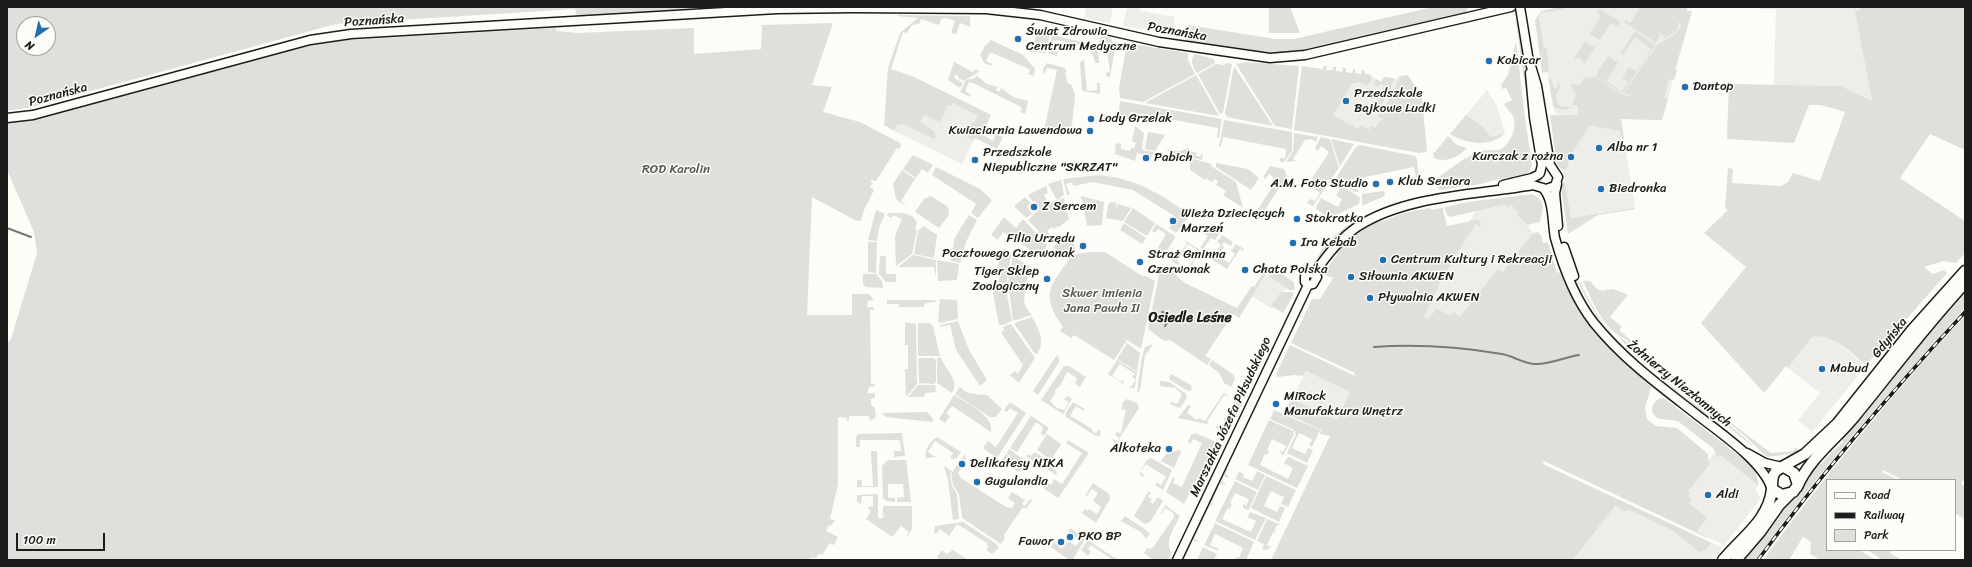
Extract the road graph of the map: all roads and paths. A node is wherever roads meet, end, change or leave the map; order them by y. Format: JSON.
{"nodes":[{"id":1,"x":1511,"y":7,"type":"edge"},
{"id":2,"x":1520,"y":7,"type":"edge"},
{"id":3,"x":893,"y":8,"type":"edge"},
{"id":4,"x":1528,"y":56,"type":"junction"},
{"id":5,"x":7,"y":118,"type":"edge"},
{"id":6,"x":1554,"y":170,"type":"junction"},
{"id":7,"x":1539,"y":174,"type":"junction"},
{"id":8,"x":1557,"y":184,"type":"junction"},
{"id":9,"x":1542,"y":188,"type":"junction"},
{"id":10,"x":1478,"y":193,"type":"junction"},
{"id":11,"x":1965,"y":271,"type":"edge"},
{"id":12,"x":1965,"y":283,"type":"edge"},
{"id":13,"x":1602,"y":331,"type":"junction"},
{"id":14,"x":1743,"y":451,"type":"junction"},
{"id":15,"x":1782,"y":467,"type":"junction"},
{"id":16,"x":1772,"y":489,"type":"junction"},
{"id":17,"x":1795,"y":490,"type":"junction"},
{"id":18,"x":1177,"y":560,"type":"edge"},
{"id":19,"x":1724,"y":560,"type":"edge"},
{"id":20,"x":1736,"y":560,"type":"edge"}],
"edges":[{"from":1,"to":3,"type":"street","name":"Poznańska"},
{"from":2,"to":4,"type":"street"},
{"from":3,"to":5,"type":"street","name":"Poznańska"},
{"from":4,"to":6,"type":"street"},
{"from":4,"to":7,"type":"street"},
{"from":6,"to":7,"type":"street"},
{"from":6,"to":8,"type":"street"},
{"from":7,"to":9,"type":"street"},
{"from":7,"to":10,"type":"street"},
{"from":8,"to":9,"type":"street"},
{"from":8,"to":13,"type":"street","name":"Żołnierzy Niezłomnych"},
{"from":9,"to":10,"type":"street"},
{"from":9,"to":13,"type":"street","name":"Żołnierzy Niezłomnych"},
{"from":10,"to":18,"type":"street","name":"Marszałka Józefa Piłsudskiego"},
{"from":11,"to":15,"type":"main road","name":"Gdyńska"},
{"from":12,"to":17,"type":"main road","name":"Gdyńska"},
{"from":13,"to":14,"type":"street","name":"Żołnierzy Niezłomnych"},
{"from":14,"to":15,"type":"street","name":"Żołnierzy Niezłomnych"},
{"from":14,"to":16,"type":"street","name":"Żołnierzy Niezłomnych"},
{"from":15,"to":16,"type":"main road"},
{"from":15,"to":17,"type":"main road"},
{"from":16,"to":17,"type":"main road"},
{"from":16,"to":19,"type":"main road"},
{"from":17,"to":20,"type":"main road","name":"Gdyńska"}]}
